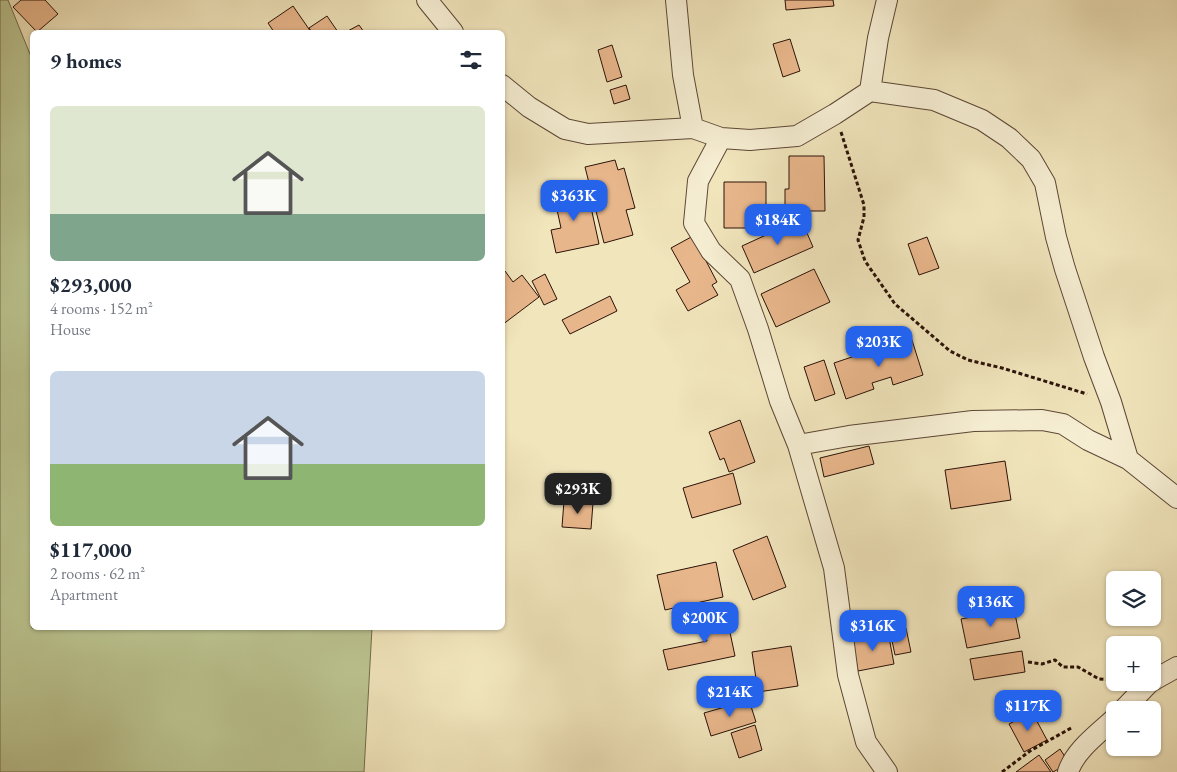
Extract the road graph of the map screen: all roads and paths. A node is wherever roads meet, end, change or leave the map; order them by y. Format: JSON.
{"nodes":[{"id":1,"x":427,"y":0,"type":"edge"},
{"id":2,"x":676,"y":0,"type":"edge"},
{"id":3,"x":887,"y":0,"type":"edge"},
{"id":4,"x":451,"y":30,"type":"edge"},
{"id":5,"x":505,"y":87,"type":"edge"},
{"id":6,"x":870,"y":91,"type":"junction"},
{"id":7,"x":836,"y":114,"type":"junction"},
{"id":8,"x":692,"y":128,"type":"junction"},
{"id":9,"x":721,"y":138,"type":"junction"},
{"id":10,"x":1111,"y":402,"type":"junction"},
{"id":11,"x":798,"y":445,"type":"junction"},
{"id":12,"x":1128,"y":460,"type":"junction"},
{"id":13,"x":1177,"y":498,"type":"edge"},
{"id":14,"x":1028,"y":662,"type":"dead end"},
{"id":15,"x":1177,"y":667,"type":"edge"},
{"id":16,"x":1161,"y":676,"type":"edge"},
{"id":17,"x":1106,"y":679,"type":"edge"},
{"id":18,"x":1142,"y":691,"type":"edge"},
{"id":19,"x":1132,"y":701,"type":"edge"},
{"id":20,"x":1106,"y":727,"type":"edge"},
{"id":21,"x":887,"y":772,"type":"edge"},
{"id":22,"x":1068,"y":772,"type":"edge"}],
"edges":[{"from":1,"to":4,"type":"street"},
{"from":2,"to":8,"type":"street"},
{"from":3,"to":6,"type":"street"},
{"from":5,"to":8,"type":"street"},
{"from":6,"to":7,"type":"street"},
{"from":6,"to":10,"type":"street"},
{"from":7,"to":9,"type":"street"},
{"from":7,"to":10,"type":"path"},
{"from":8,"to":9,"type":"street"},
{"from":9,"to":11,"type":"street"},
{"from":10,"to":12,"type":"street"},
{"from":11,"to":12,"type":"street"},
{"from":11,"to":21,"type":"street"},
{"from":12,"to":13,"type":"street"},
{"from":14,"to":17,"type":"path"},
{"from":15,"to":16,"type":"street"},
{"from":18,"to":19,"type":"street"},
{"from":20,"to":22,"type":"street"}]}
